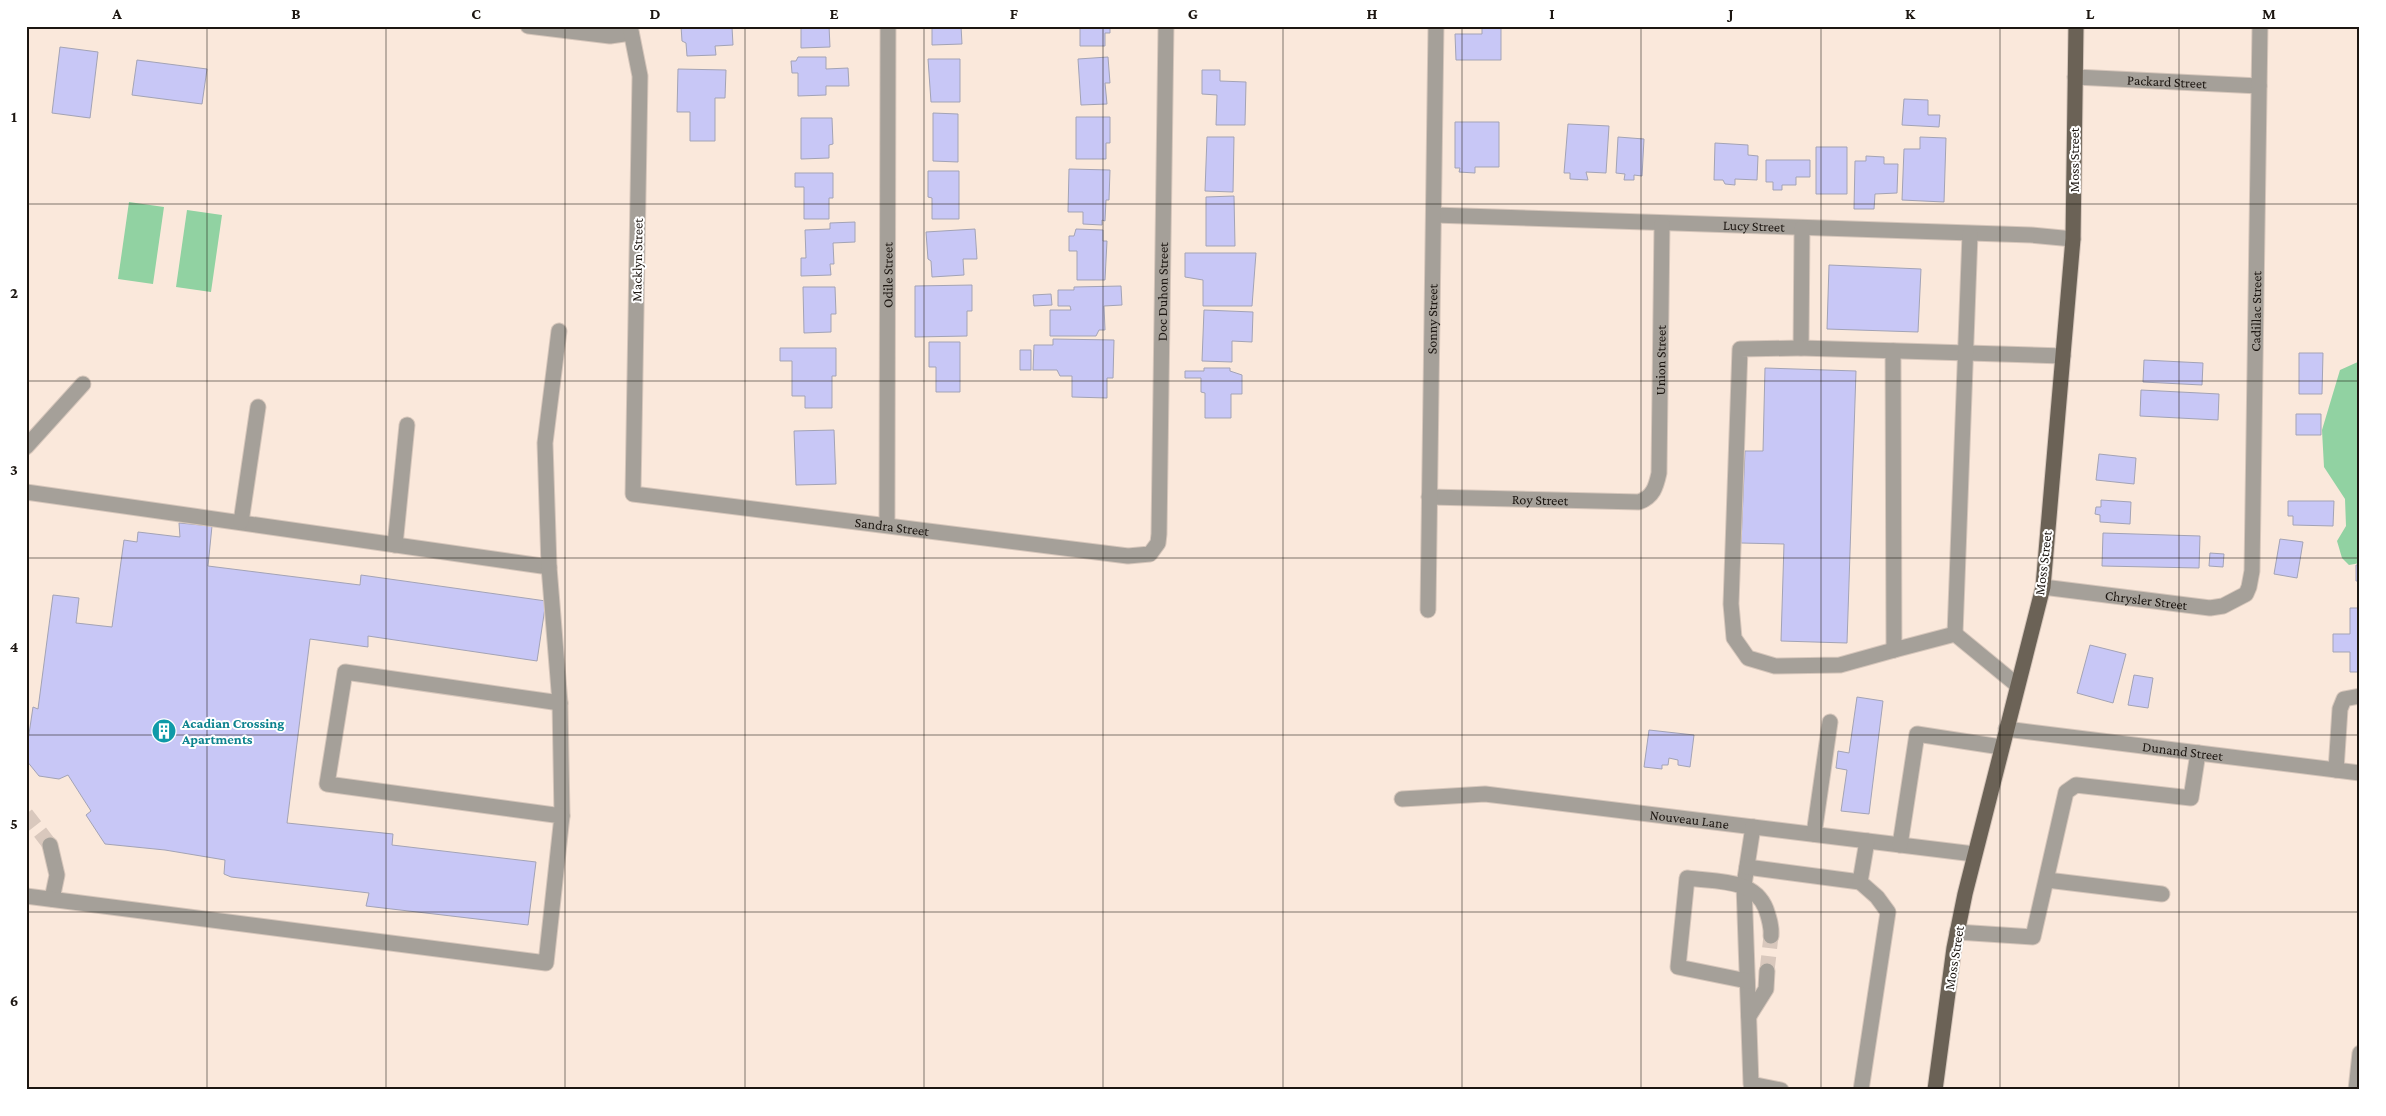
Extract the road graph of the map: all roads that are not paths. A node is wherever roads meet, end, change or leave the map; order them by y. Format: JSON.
{"nodes":[{"id":1,"x":528,"y":26,"type":"edge"},
{"id":2,"x":888,"y":26,"type":"edge"},
{"id":3,"x":1166,"y":26,"type":"edge"},
{"id":4,"x":1436,"y":26,"type":"edge"},
{"id":5,"x":2076,"y":26,"type":"edge"},
{"id":6,"x":2260,"y":26,"type":"edge"},
{"id":7,"x":631,"y":29,"type":"edge"},
{"id":8,"x":2075,"y":77,"type":"junction"},
{"id":9,"x":2259,"y":86,"type":"junction"},
{"id":10,"x":1434,"y":215,"type":"junction"},
{"id":11,"x":1662,"y":224,"type":"junction"},
{"id":12,"x":1802,"y":228,"type":"junction"},
{"id":13,"x":1970,"y":234,"type":"junction"},
{"id":14,"x":2073,"y":239,"type":"junction"},
{"id":15,"x":559,"y":331,"type":"dead end"},
{"id":16,"x":1801,"y":348,"type":"junction"},
{"id":17,"x":1893,"y":351,"type":"junction"},
{"id":18,"x":1966,"y":353,"type":"junction"},
{"id":19,"x":2063,"y":356,"type":"junction"},
{"id":20,"x":83,"y":384,"type":"dead end"},
{"id":21,"x":258,"y":407,"type":"dead end"},
{"id":22,"x":407,"y":426,"type":"dead end"},
{"id":23,"x":26,"y":448,"type":"edge"},
{"id":24,"x":26,"y":492,"type":"edge"},
{"id":25,"x":633,"y":494,"type":"joint"},
{"id":26,"x":1650,"y":496,"type":"joint"},
{"id":27,"x":1429,"y":497,"type":"junction"},
{"id":28,"x":241,"y":522,"type":"junction"},
{"id":29,"x":887,"y":525,"type":"junction"},
{"id":30,"x":395,"y":545,"type":"junction"},
{"id":31,"x":1150,"y":554,"type":"joint"},
{"id":32,"x":549,"y":567,"type":"junction"},
{"id":33,"x":2042,"y":587,"type":"junction"},
{"id":34,"x":2246,"y":594,"type":"joint"},
{"id":35,"x":1428,"y":610,"type":"dead end"},
{"id":36,"x":1955,"y":634,"type":"junction"},
{"id":37,"x":1894,"y":650,"type":"junction"},
{"id":38,"x":2017,"y":686,"type":"junction"},
{"id":39,"x":2360,"y":696,"type":"edge"},
{"id":40,"x":560,"y":703,"type":"junction"},
{"id":41,"x":1830,"y":722,"type":"dead end"},
{"id":42,"x":2006,"y":729,"type":"junction"},
{"id":43,"x":2001,"y":747,"type":"junction"},
{"id":44,"x":2198,"y":753,"type":"junction"},
{"id":45,"x":2336,"y":770,"type":"junction"},
{"id":46,"x":2360,"y":773,"type":"edge"},
{"id":47,"x":1402,"y":799,"type":"dead end"},
{"id":48,"x":562,"y":816,"type":"junction"},
{"id":49,"x":1753,"y":827,"type":"junction"},
{"id":50,"x":1814,"y":834,"type":"junction"},
{"id":51,"x":1867,"y":841,"type":"junction"},
{"id":52,"x":50,"y":845,"type":"tunnel mouth"},
{"id":53,"x":1900,"y":845,"type":"junction"},
{"id":54,"x":1974,"y":854,"type":"junction"},
{"id":55,"x":1747,"y":867,"type":"junction"},
{"id":56,"x":2047,"y":880,"type":"junction"},
{"id":57,"x":1860,"y":882,"type":"junction"},
{"id":58,"x":1744,"y":885,"type":"junction"},
{"id":59,"x":2162,"y":894,"type":"dead end"},
{"id":60,"x":26,"y":896,"type":"edge"},
{"id":61,"x":52,"y":899,"type":"junction"},
{"id":62,"x":1957,"y":932,"type":"junction"},
{"id":63,"x":1771,"y":936,"type":"tunnel mouth"},
{"id":64,"x":1767,"y":971,"type":"tunnel mouth"},
{"id":65,"x":1747,"y":981,"type":"junction"},
{"id":66,"x":1748,"y":1016,"type":"junction"},
{"id":67,"x":2360,"y":1053,"type":"edge"},
{"id":68,"x":1781,"y":1090,"type":"edge"},
{"id":69,"x":1861,"y":1090,"type":"edge"},
{"id":70,"x":1935,"y":1090,"type":"edge"},
{"id":71,"x":2356,"y":1090,"type":"edge"}],
"edges":[{"from":1,"to":7,"type":"street"},
{"from":2,"to":29,"type":"street","name":"Odile Street"},
{"from":3,"to":31,"type":"street","name":"Doc Duhon Street"},
{"from":4,"to":10,"type":"street","name":"Sonny Street"},
{"from":5,"to":8,"type":"main road","name":"Moss Street"},
{"from":6,"to":9,"type":"street","name":"Cadillac Street"},
{"from":7,"to":25,"type":"street","name":"Macklyn Street"},
{"from":8,"to":9,"type":"street","name":"Packard Street"},
{"from":8,"to":14,"type":"main road","name":"Moss Street"},
{"from":9,"to":34,"type":"street","name":"Cadillac Street"},
{"from":10,"to":11,"type":"street","name":"Lucy Street"},
{"from":10,"to":27,"type":"street","name":"Sonny Street"},
{"from":11,"to":12,"type":"street","name":"Lucy Street"},
{"from":11,"to":26,"type":"street","name":"Union Street"},
{"from":12,"to":13,"type":"street","name":"Lucy Street"},
{"from":12,"to":16,"type":"street"},
{"from":13,"to":14,"type":"street","name":"Lucy Street"},
{"from":13,"to":18,"type":"street"},
{"from":14,"to":19,"type":"main road","name":"Moss Street"},
{"from":15,"to":32,"type":"street"},
{"from":16,"to":17,"type":"street"},
{"from":16,"to":37,"type":"street"},
{"from":17,"to":18,"type":"street"},
{"from":17,"to":37,"type":"street"},
{"from":18,"to":19,"type":"street"},
{"from":18,"to":36,"type":"street"},
{"from":19,"to":33,"type":"main road","name":"Moss Street"},
{"from":20,"to":23,"type":"street"},
{"from":21,"to":28,"type":"street"},
{"from":22,"to":30,"type":"street"},
{"from":24,"to":28,"type":"street"},
{"from":25,"to":29,"type":"street","name":"Sandra Street"},
{"from":26,"to":27,"type":"street","name":"Roy Street"},
{"from":27,"to":35,"type":"street","name":"Sonny Street"},
{"from":28,"to":30,"type":"street"},
{"from":29,"to":31,"type":"street","name":"Sandra Street"},
{"from":30,"to":32,"type":"street"},
{"from":32,"to":40,"type":"street"},
{"from":33,"to":34,"type":"street","name":"Chrysler Street"},
{"from":33,"to":38,"type":"main road","name":"Moss Street"},
{"from":36,"to":37,"type":"street"},
{"from":36,"to":38,"type":"street"},
{"from":38,"to":42,"type":"main road","name":"Moss Street"},
{"from":39,"to":45,"type":"street"},
{"from":40,"to":48,"type":"street"},
{"from":40,"to":48,"type":"street"},
{"from":41,"to":50,"type":"street"},
{"from":42,"to":43,"type":"main road","name":"Moss Street"},
{"from":42,"to":44,"type":"street","name":"Dunand Street"},
{"from":43,"to":53,"type":"street"},
{"from":43,"to":54,"type":"main road","name":"Moss Street"},
{"from":44,"to":45,"type":"street","name":"Dunand Street"},
{"from":44,"to":56,"type":"street"},
{"from":45,"to":46,"type":"street","name":"Dunand Street"},
{"from":47,"to":49,"type":"street","name":"Nouveau Lane"},
{"from":48,"to":61,"type":"street"},
{"from":49,"to":50,"type":"street","name":"Nouveau Lane"},
{"from":49,"to":55,"type":"street"},
{"from":50,"to":51,"type":"street","name":"Nouveau Lane"},
{"from":51,"to":53,"type":"street","name":"Nouveau Lane"},
{"from":51,"to":57,"type":"street"},
{"from":52,"to":61,"type":"street"},
{"from":53,"to":54,"type":"street","name":"Nouveau Lane"},
{"from":54,"to":62,"type":"main road","name":"Moss Street"},
{"from":55,"to":57,"type":"street"},
{"from":55,"to":58,"type":"street"},
{"from":56,"to":59,"type":"street"},
{"from":56,"to":62,"type":"street"},
{"from":57,"to":69,"type":"street"},
{"from":58,"to":63,"type":"street"},
{"from":58,"to":65,"type":"street"},
{"from":58,"to":65,"type":"street"},
{"from":60,"to":61,"type":"street"},
{"from":62,"to":70,"type":"main road","name":"Moss Street"},
{"from":64,"to":66,"type":"street"},
{"from":65,"to":66,"type":"street"},
{"from":66,"to":68,"type":"street"},
{"from":67,"to":71,"type":"street"}]}
